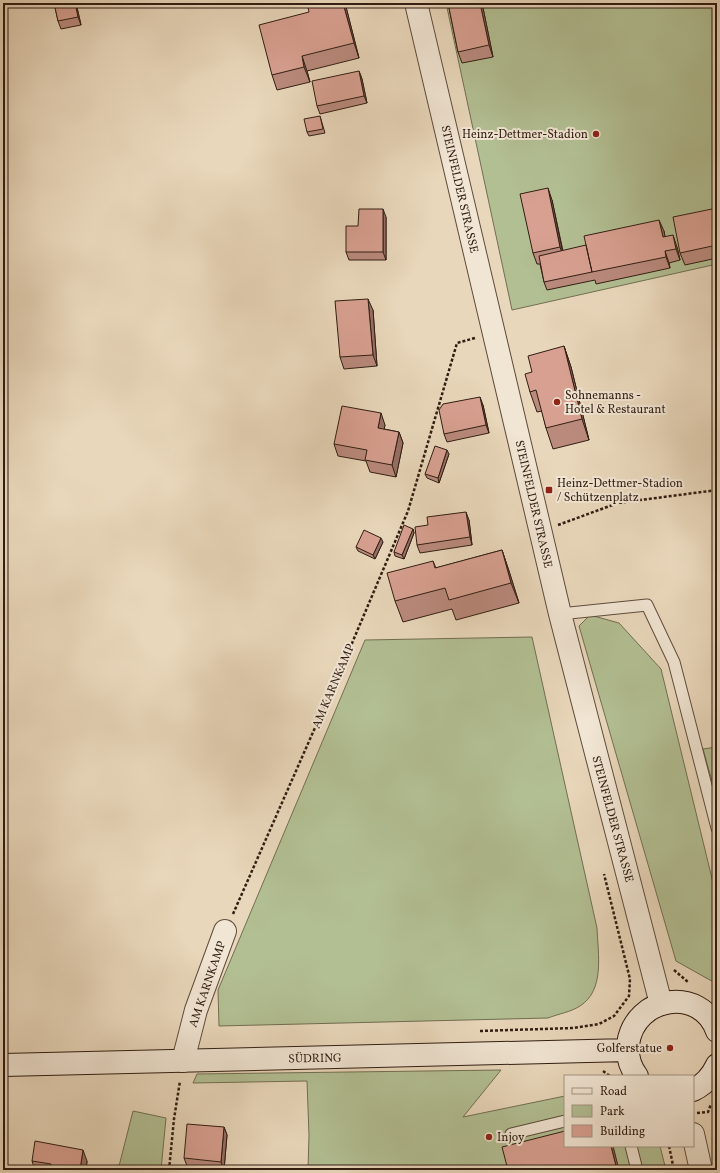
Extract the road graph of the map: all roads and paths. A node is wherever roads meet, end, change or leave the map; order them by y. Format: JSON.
{"nodes":[{"id":1,"x":416,"y":3,"type":"edge"},
{"id":2,"x":494,"y":332,"type":"junction"},
{"id":3,"x":717,"y":490,"type":"edge"},
{"id":4,"x":540,"y":531,"type":"junction"},
{"id":5,"x":560,"y":614,"type":"junction"},
{"id":6,"x":717,"y":828,"type":"edge"},
{"id":7,"x":225,"y":931,"type":"joint"},
{"id":8,"x":630,"y":979,"type":"dead end"},
{"id":9,"x":661,"y":1004,"type":"junction"},
{"id":10,"x":573,"y":1028,"type":"dead end"},
{"id":11,"x":717,"y":1031,"type":"edge"},
{"id":12,"x":628,"y":1050,"type":"junction"},
{"id":13,"x":183,"y":1061,"type":"junction"},
{"id":14,"x":3,"y":1065,"type":"edge"},
{"id":15,"x":717,"y":1065,"type":"edge"},
{"id":16,"x":637,"y":1075,"type":"edge"},
{"id":17,"x":694,"y":1089,"type":"edge"},
{"id":18,"x":564,"y":1121,"type":"edge"},
{"id":19,"x":511,"y":1134,"type":"dead end"},
{"id":20,"x":694,"y":1138,"type":"edge"},
{"id":21,"x":631,"y":1147,"type":"edge"},
{"id":22,"x":669,"y":1147,"type":"edge"},
{"id":23,"x":169,"y":1170,"type":"edge"},
{"id":24,"x":637,"y":1170,"type":"edge"},
{"id":25,"x":674,"y":1170,"type":"edge"},
{"id":26,"x":701,"y":1170,"type":"edge"}],
"edges":[{"from":1,"to":2,"type":"street","name":"STEINFELDER STRASSE"},
{"from":2,"to":4,"type":"street","name":"STEINFELDER STRASSE"},
{"from":2,"to":7,"type":"path","name":"AM KARNKAMP"},
{"from":3,"to":4,"type":"path"},
{"from":4,"to":5,"type":"street","name":"STEINFELDER STRASSE"},
{"from":5,"to":6,"type":"lane"},
{"from":5,"to":9,"type":"street","name":"STEINFELDER STRASSE"},
{"from":7,"to":13,"type":"street","name":"AM KARNKAMP"},
{"from":8,"to":10,"type":"path"},
{"from":9,"to":11,"type":"street"},
{"from":9,"to":12,"type":"street"},
{"from":12,"to":13,"type":"street","name":"SÜDRING"},
{"from":12,"to":16,"type":"street"},
{"from":13,"to":14,"type":"street","name":"SÜDRING"},
{"from":13,"to":23,"type":"path"},
{"from":15,"to":17,"type":"street"},
{"from":18,"to":19,"type":"lane"},
{"from":20,"to":26,"type":"street"},
{"from":21,"to":24,"type":"lane"},
{"from":22,"to":25,"type":"path"}]}
